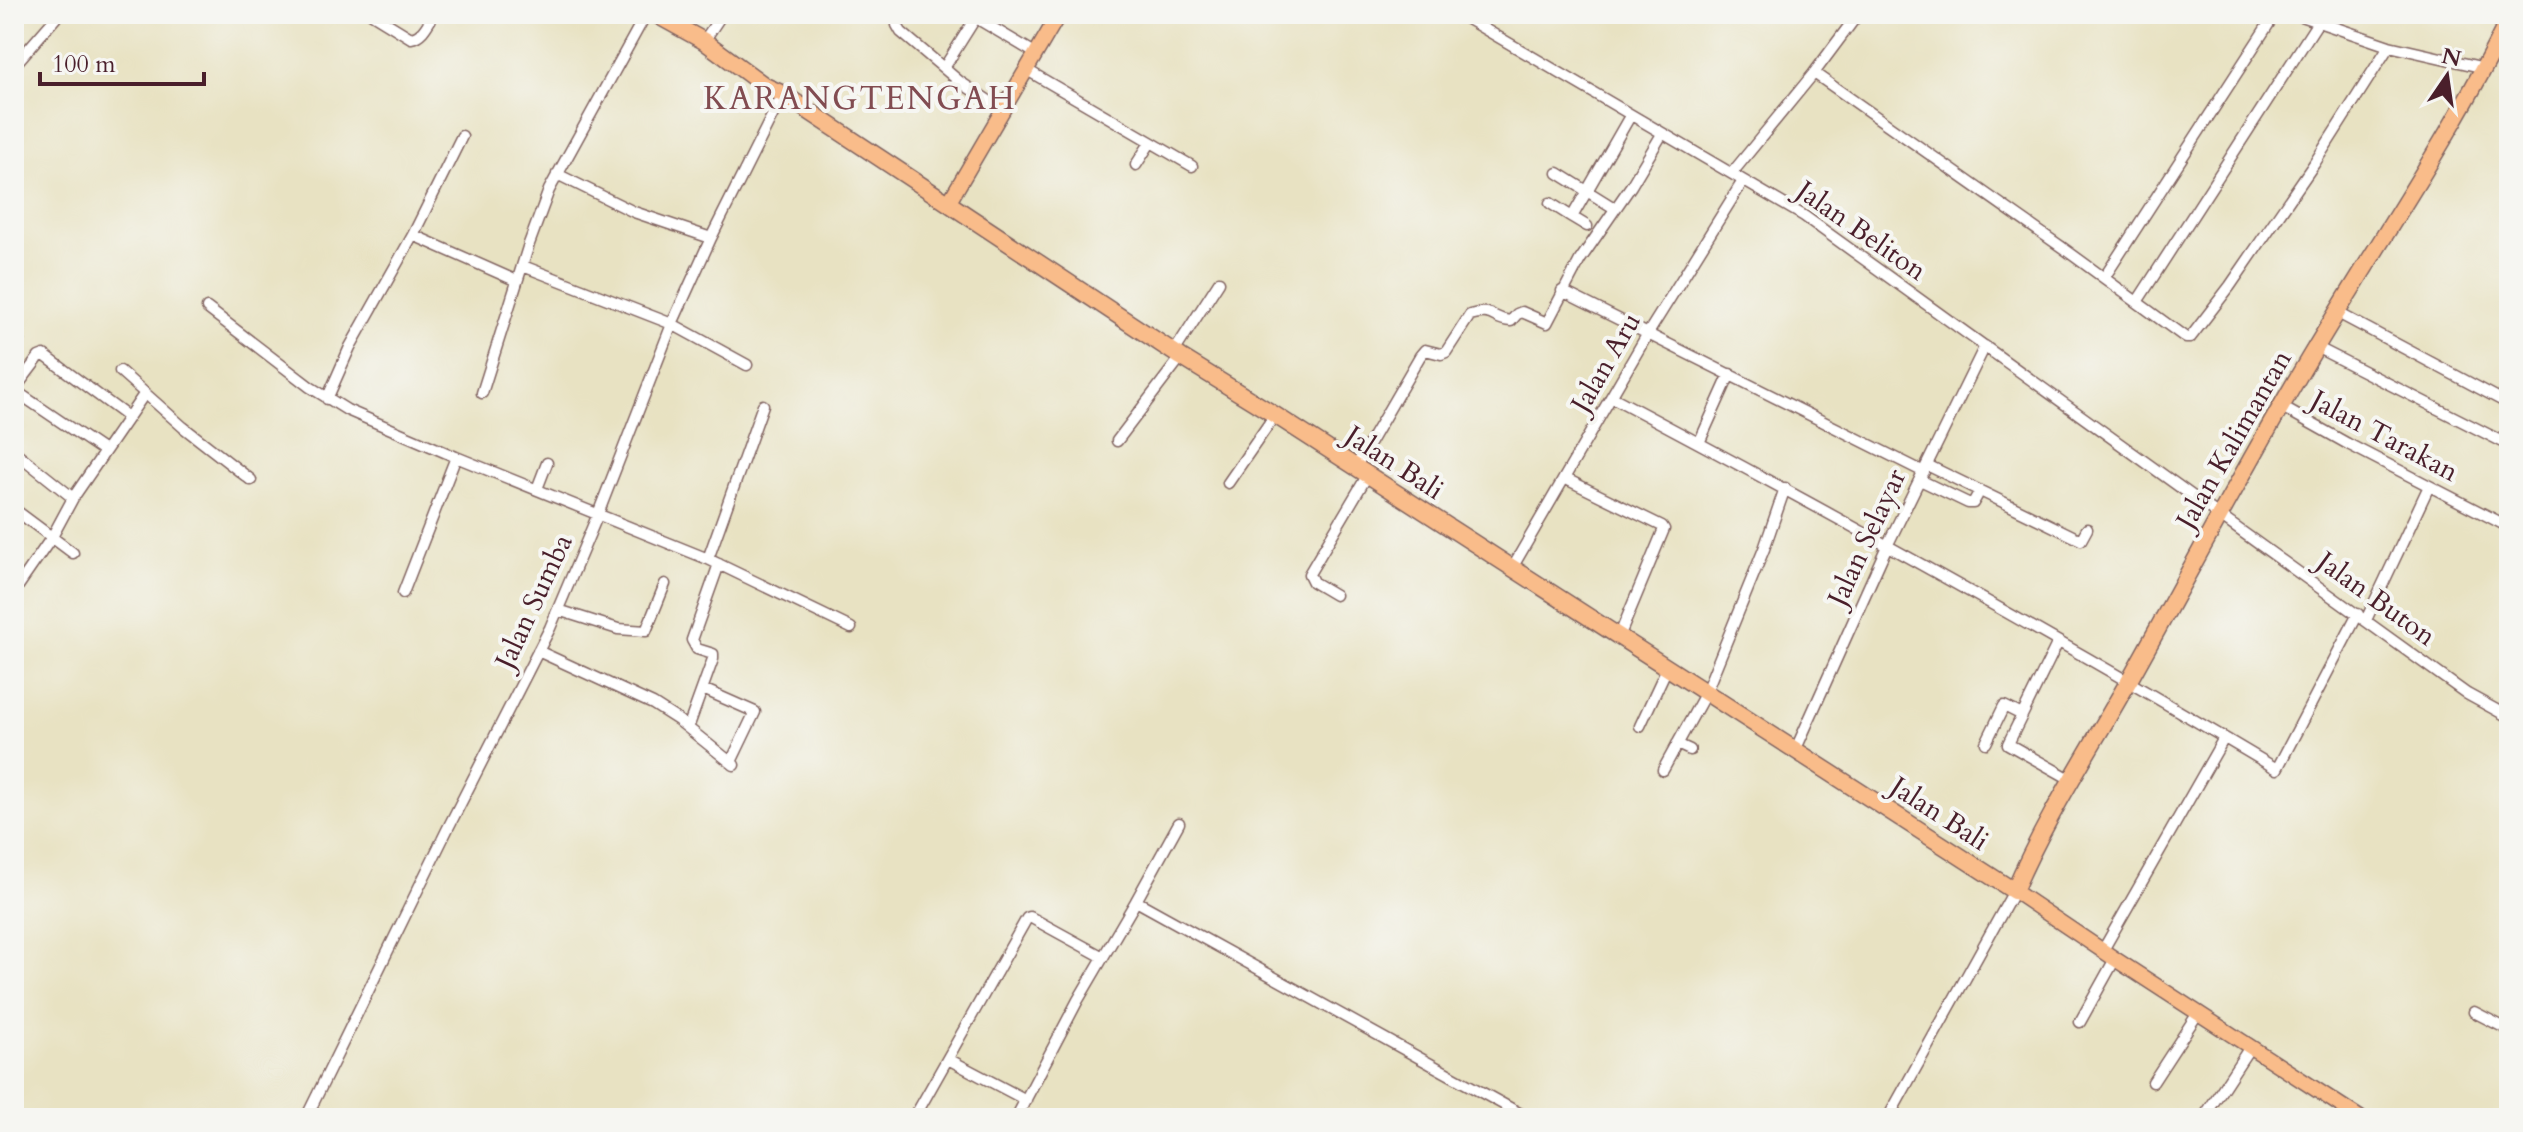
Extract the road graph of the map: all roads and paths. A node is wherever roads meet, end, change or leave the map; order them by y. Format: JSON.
{"nodes":[{"id":1,"x":59,"y":14,"type":"edge"},
{"id":2,"x":372,"y":14,"type":"edge"},
{"id":3,"x":434,"y":14,"type":"edge"},
{"id":4,"x":646,"y":14,"type":"edge"},
{"id":5,"x":655,"y":14,"type":"edge"},
{"id":6,"x":722,"y":14,"type":"edge"},
{"id":7,"x":898,"y":14,"type":"edge"},
{"id":8,"x":1059,"y":14,"type":"edge"},
{"id":9,"x":1459,"y":14,"type":"edge"},
{"id":10,"x":1858,"y":14,"type":"edge"},
{"id":11,"x":2275,"y":14,"type":"edge"},
{"id":12,"x":2295,"y":14,"type":"edge"},
{"id":13,"x":977,"y":16,"type":"edge"},
{"id":14,"x":2509,"y":19,"type":"edge"},
{"id":15,"x":2318,"y":22,"type":"junction"},
{"id":16,"x":704,"y":41,"type":"junction"},
{"id":17,"x":2389,"y":46,"type":"junction"},
{"id":18,"x":1035,"y":53,"type":"junction"},
{"id":19,"x":14,"y":63,"type":"edge"},
{"id":20,"x":944,"y":68,"type":"junction"},
{"id":21,"x":2485,"y":68,"type":"junction"},
{"id":22,"x":1027,"y":70,"type":"junction"},
{"id":23,"x":1814,"y":73,"type":"junction"},
{"id":24,"x":772,"y":90,"type":"junction"},
{"id":25,"x":1004,"y":111,"type":"junction"},
{"id":26,"x":1630,"y":116,"type":"junction"},
{"id":27,"x":1662,"y":134,"type":"junction"},
{"id":28,"x":462,"y":136,"type":"dead end"},
{"id":29,"x":1150,"y":143,"type":"junction"},
{"id":30,"x":1136,"y":165,"type":"dead end"},
{"id":31,"x":1192,"y":166,"type":"dead end"},
{"id":32,"x":1558,"y":173,"type":"dead end"},
{"id":33,"x":1732,"y":173,"type":"junction"},
{"id":34,"x":557,"y":174,"type":"junction"},
{"id":35,"x":1743,"y":181,"type":"junction"},
{"id":36,"x":1587,"y":191,"type":"junction"},
{"id":37,"x":949,"y":202,"type":"junction"},
{"id":38,"x":1550,"y":203,"type":"dead end"},
{"id":39,"x":1611,"y":206,"type":"dead end"},
{"id":40,"x":1572,"y":217,"type":"junction"},
{"id":41,"x":1587,"y":226,"type":"dead end"},
{"id":42,"x":413,"y":235,"type":"junction"},
{"id":43,"x":711,"y":238,"type":"junction"},
{"id":44,"x":523,"y":266,"type":"junction"},
{"id":45,"x":2104,"y":278,"type":"junction"},
{"id":46,"x":517,"y":281,"type":"junction"},
{"id":47,"x":1219,"y":282,"type":"dead end"},
{"id":48,"x":1562,"y":291,"type":"junction"},
{"id":49,"x":2137,"y":302,"type":"junction"},
{"id":50,"x":207,"y":308,"type":"dead end"},
{"id":51,"x":2338,"y":313,"type":"junction"},
{"id":52,"x":672,"y":324,"type":"junction"},
{"id":53,"x":1647,"y":335,"type":"junction"},
{"id":54,"x":1985,"y":346,"type":"junction"},
{"id":55,"x":2316,"y":347,"type":"junction"},
{"id":56,"x":1177,"y":355,"type":"junction"},
{"id":57,"x":747,"y":365,"type":"dead end"},
{"id":58,"x":120,"y":371,"type":"dead end"},
{"id":59,"x":1730,"y":374,"type":"junction"},
{"id":60,"x":16,"y":384,"type":"edge"},
{"id":61,"x":145,"y":393,"type":"junction"},
{"id":62,"x":482,"y":393,"type":"dead end"},
{"id":63,"x":1612,"y":397,"type":"junction"},
{"id":64,"x":327,"y":399,"type":"junction"},
{"id":65,"x":2509,"y":404,"type":"edge"},
{"id":66,"x":763,"y":405,"type":"dead end"},
{"id":67,"x":2282,"y":407,"type":"junction"},
{"id":68,"x":1275,"y":415,"type":"junction"},
{"id":69,"x":128,"y":417,"type":"junction"},
{"id":70,"x":1117,"y":441,"type":"dead end"},
{"id":71,"x":1699,"y":443,"type":"junction"},
{"id":72,"x":2509,"y":445,"type":"edge"},
{"id":73,"x":14,"y":451,"type":"edge"},
{"id":74,"x":104,"y":451,"type":"junction"},
{"id":75,"x":456,"y":457,"type":"junction"},
{"id":76,"x":547,"y":463,"type":"dead end"},
{"id":77,"x":1361,"y":472,"type":"junction"},
{"id":78,"x":1923,"y":472,"type":"junction"},
{"id":79,"x":1564,"y":478,"type":"junction"},
{"id":80,"x":251,"y":480,"type":"dead end"},
{"id":81,"x":1228,"y":483,"type":"dead end"},
{"id":82,"x":2429,"y":486,"type":"junction"},
{"id":83,"x":1785,"y":488,"type":"junction"},
{"id":84,"x":537,"y":489,"type":"junction"},
{"id":85,"x":1977,"y":496,"type":"dead end"},
{"id":86,"x":73,"y":498,"type":"junction"},
{"id":87,"x":14,"y":510,"type":"edge"},
{"id":88,"x":598,"y":514,"type":"junction"},
{"id":89,"x":2219,"y":514,"type":"junction"},
{"id":90,"x":2509,"y":527,"type":"edge"},
{"id":91,"x":2087,"y":529,"type":"dead end"},
{"id":92,"x":52,"y":537,"type":"junction"},
{"id":93,"x":1887,"y":546,"type":"junction"},
{"id":94,"x":73,"y":553,"type":"dead end"},
{"id":95,"x":708,"y":559,"type":"junction"},
{"id":96,"x":719,"y":564,"type":"junction"},
{"id":97,"x":1512,"y":568,"type":"junction"},
{"id":98,"x":665,"y":584,"type":"dead end"},
{"id":99,"x":14,"y":592,"type":"edge"},
{"id":100,"x":403,"y":593,"type":"dead end"},
{"id":101,"x":1335,"y":595,"type":"dead end"},
{"id":102,"x":558,"y":610,"type":"junction"},
{"id":103,"x":2362,"y":617,"type":"junction"},
{"id":104,"x":851,"y":628,"type":"dead end"},
{"id":105,"x":1619,"y":637,"type":"junction"},
{"id":106,"x":2058,"y":642,"type":"junction"},
{"id":107,"x":538,"y":651,"type":"junction"},
{"id":108,"x":1667,"y":668,"type":"junction"},
{"id":109,"x":2127,"y":683,"type":"junction"},
{"id":110,"x":703,"y":689,"type":"junction"},
{"id":111,"x":1705,"y":694,"type":"junction"},
{"id":112,"x":2022,"y":715,"type":"junction"},
{"id":113,"x":2509,"y":717,"type":"edge"},
{"id":114,"x":1640,"y":726,"type":"dead end"},
{"id":115,"x":688,"y":728,"type":"junction"},
{"id":116,"x":2224,"y":738,"type":"junction"},
{"id":117,"x":1986,"y":743,"type":"dead end"},
{"id":118,"x":1677,"y":744,"type":"junction"},
{"id":119,"x":1690,"y":750,"type":"dead end"},
{"id":120,"x":1795,"y":751,"type":"junction"},
{"id":121,"x":1663,"y":770,"type":"dead end"},
{"id":122,"x":2072,"y":780,"type":"junction"},
{"id":123,"x":1179,"y":823,"type":"dead end"},
{"id":124,"x":2014,"y":891,"type":"junction"},
{"id":125,"x":1136,"y":901,"type":"junction"},
{"id":126,"x":2108,"y":955,"type":"junction"},
{"id":127,"x":1103,"y":957,"type":"junction"},
{"id":128,"x":2474,"y":1012,"type":"dead end"},
{"id":129,"x":2198,"y":1013,"type":"junction"},
{"id":130,"x":2080,"y":1022,"type":"dead end"},
{"id":131,"x":2509,"y":1030,"type":"edge"},
{"id":132,"x":2250,"y":1047,"type":"junction"},
{"id":133,"x":948,"y":1059,"type":"junction"},
{"id":134,"x":2153,"y":1082,"type":"dead end"},
{"id":135,"x":1026,"y":1100,"type":"junction"},
{"id":136,"x":2204,"y":1117,"type":"edge"},
{"id":137,"x":306,"y":1118,"type":"edge"},
{"id":138,"x":914,"y":1118,"type":"edge"},
{"id":139,"x":1016,"y":1118,"type":"edge"},
{"id":140,"x":1528,"y":1118,"type":"edge"},
{"id":141,"x":1888,"y":1118,"type":"edge"},
{"id":142,"x":2360,"y":1118,"type":"edge"}],
"edges":[{"from":1,"to":19,"type":"street"},
{"from":2,"to":3,"type":"street"},
{"from":4,"to":34,"type":"street"},
{"from":5,"to":16,"type":"highway","name":"Jalan Bali"},
{"from":6,"to":16,"type":"street"},
{"from":7,"to":20,"type":"street"},
{"from":8,"to":18,"type":"main road"},
{"from":9,"to":26,"type":"street","name":"Jalan Beliton"},
{"from":10,"to":23,"type":"street"},
{"from":11,"to":45,"type":"street"},
{"from":12,"to":15,"type":"street"},
{"from":13,"to":18,"type":"street"},
{"from":13,"to":20,"type":"street"},
{"from":14,"to":21,"type":"highway","name":"Jalan Kalimantan"},
{"from":15,"to":17,"type":"street"},
{"from":15,"to":49,"type":"street"},
{"from":16,"to":24,"type":"highway","name":"Jalan Bali"},
{"from":17,"to":21,"type":"street"},
{"from":17,"to":49,"type":"street"},
{"from":18,"to":22,"type":"main road"},
{"from":20,"to":25,"type":"street"},
{"from":21,"to":51,"type":"highway","name":"Jalan Kalimantan"},
{"from":22,"to":25,"type":"main road"},
{"from":22,"to":29,"type":"street"},
{"from":23,"to":33,"type":"street"},
{"from":23,"to":45,"type":"street"},
{"from":24,"to":37,"type":"highway","name":"Jalan Bali"},
{"from":24,"to":43,"type":"street","name":"Jalan Sumba"},
{"from":25,"to":37,"type":"main road"},
{"from":26,"to":27,"type":"street","name":"Jalan Beliton"},
{"from":26,"to":36,"type":"street"},
{"from":27,"to":33,"type":"street","name":"Jalan Beliton"},
{"from":27,"to":48,"type":"street"},
{"from":28,"to":42,"type":"street"},
{"from":29,"to":30,"type":"street"},
{"from":29,"to":31,"type":"street"},
{"from":32,"to":36,"type":"street"},
{"from":33,"to":35,"type":"street","name":"Jalan Beliton"},
{"from":34,"to":43,"type":"street"},
{"from":34,"to":44,"type":"street"},
{"from":35,"to":53,"type":"street","name":"Jalan Aru"},
{"from":35,"to":54,"type":"street","name":"Jalan Beliton"},
{"from":36,"to":39,"type":"street"},
{"from":36,"to":40,"type":"street"},
{"from":37,"to":56,"type":"highway","name":"Jalan Bali"},
{"from":38,"to":40,"type":"street"},
{"from":40,"to":41,"type":"street"},
{"from":42,"to":46,"type":"street"},
{"from":42,"to":64,"type":"street"},
{"from":43,"to":52,"type":"street","name":"Jalan Sumba"},
{"from":44,"to":46,"type":"street"},
{"from":44,"to":52,"type":"street"},
{"from":45,"to":49,"type":"street"},
{"from":46,"to":62,"type":"street"},
{"from":47,"to":56,"type":"street"},
{"from":48,"to":53,"type":"street"},
{"from":48,"to":77,"type":"street"},
{"from":50,"to":64,"type":"street"},
{"from":51,"to":55,"type":"highway","name":"Jalan Kalimantan"},
{"from":51,"to":65,"type":"street"},
{"from":52,"to":57,"type":"street"},
{"from":52,"to":88,"type":"street","name":"Jalan Sumba"},
{"from":53,"to":59,"type":"street"},
{"from":53,"to":63,"type":"street","name":"Jalan Aru"},
{"from":54,"to":78,"type":"street","name":"Jalan Selayar"},
{"from":54,"to":89,"type":"street","name":"Jalan Beliton"},
{"from":55,"to":67,"type":"highway","name":"Jalan Kalimantan"},
{"from":55,"to":72,"type":"street"},
{"from":56,"to":68,"type":"highway","name":"Jalan Bali"},
{"from":56,"to":70,"type":"street"},
{"from":58,"to":61,"type":"street"},
{"from":59,"to":71,"type":"street"},
{"from":59,"to":78,"type":"street"},
{"from":60,"to":69,"type":"street"},
{"from":60,"to":74,"type":"street"},
{"from":61,"to":69,"type":"street"},
{"from":61,"to":80,"type":"street"},
{"from":63,"to":71,"type":"street"},
{"from":63,"to":79,"type":"street","name":"Jalan Aru"},
{"from":64,"to":75,"type":"street"},
{"from":66,"to":95,"type":"street"},
{"from":67,"to":82,"type":"street","name":"Jalan Tarakan"},
{"from":67,"to":89,"type":"highway","name":"Jalan Kalimantan"},
{"from":68,"to":77,"type":"highway","name":"Jalan Bali"},
{"from":68,"to":81,"type":"street"},
{"from":69,"to":74,"type":"street"},
{"from":71,"to":83,"type":"street"},
{"from":73,"to":86,"type":"street"},
{"from":74,"to":86,"type":"street"},
{"from":75,"to":84,"type":"street"},
{"from":75,"to":100,"type":"street"},
{"from":76,"to":84,"type":"street"},
{"from":77,"to":97,"type":"highway","name":"Jalan Bali"},
{"from":77,"to":101,"type":"street"},
{"from":78,"to":85,"type":"street"},
{"from":78,"to":91,"type":"street"},
{"from":78,"to":93,"type":"street","name":"Jalan Selayar"},
{"from":79,"to":97,"type":"street","name":"Jalan Aru"},
{"from":79,"to":105,"type":"street"},
{"from":82,"to":90,"type":"street","name":"Jalan Tarakan"},
{"from":82,"to":103,"type":"street"},
{"from":83,"to":93,"type":"street"},
{"from":83,"to":111,"type":"street"},
{"from":84,"to":88,"type":"street"},
{"from":86,"to":92,"type":"street"},
{"from":87,"to":92,"type":"street"},
{"from":88,"to":95,"type":"street"},
{"from":88,"to":102,"type":"street","name":"Jalan Sumba"},
{"from":89,"to":103,"type":"street","name":"Jalan Buton"},
{"from":89,"to":109,"type":"highway","name":"Jalan Kalimantan"},
{"from":92,"to":94,"type":"street"},
{"from":92,"to":99,"type":"street"},
{"from":93,"to":106,"type":"street"},
{"from":93,"to":120,"type":"street","name":"Jalan Selayar"},
{"from":95,"to":96,"type":"street"},
{"from":96,"to":104,"type":"street"},
{"from":96,"to":110,"type":"street"},
{"from":97,"to":105,"type":"highway","name":"Jalan Bali"},
{"from":98,"to":102,"type":"street"},
{"from":102,"to":107,"type":"street","name":"Jalan Sumba"},
{"from":103,"to":113,"type":"street","name":"Jalan Buton"},
{"from":103,"to":116,"type":"street"},
{"from":105,"to":108,"type":"highway","name":"Jalan Bali"},
{"from":106,"to":109,"type":"street"},
{"from":106,"to":112,"type":"street"},
{"from":107,"to":115,"type":"street"},
{"from":107,"to":137,"type":"street","name":"Jalan Sumba"},
{"from":108,"to":111,"type":"highway","name":"Jalan Bali"},
{"from":108,"to":114,"type":"street"},
{"from":109,"to":116,"type":"street"},
{"from":109,"to":122,"type":"highway","name":"Jalan Kalimantan"},
{"from":110,"to":115,"type":"street"},
{"from":110,"to":115,"type":"street"},
{"from":111,"to":118,"type":"street"},
{"from":111,"to":120,"type":"highway","name":"Jalan Bali"},
{"from":112,"to":117,"type":"street"},
{"from":112,"to":122,"type":"street"},
{"from":116,"to":126,"type":"street"},
{"from":118,"to":119,"type":"street"},
{"from":118,"to":121,"type":"street"},
{"from":120,"to":124,"type":"highway","name":"Jalan Bali"},
{"from":122,"to":124,"type":"highway","name":"Jalan Kalimantan"},
{"from":123,"to":125,"type":"street"},
{"from":124,"to":126,"type":"main road","name":"Jalan Bali"},
{"from":124,"to":141,"type":"street"},
{"from":125,"to":127,"type":"street"},
{"from":125,"to":140,"type":"street"},
{"from":126,"to":129,"type":"main road","name":"Jalan Bali"},
{"from":126,"to":130,"type":"street"},
{"from":127,"to":133,"type":"street"},
{"from":127,"to":135,"type":"street"},
{"from":128,"to":131,"type":"street"},
{"from":129,"to":132,"type":"main road","name":"Jalan Bali"},
{"from":129,"to":134,"type":"street"},
{"from":132,"to":136,"type":"street"},
{"from":132,"to":142,"type":"main road","name":"Jalan Bali"},
{"from":133,"to":135,"type":"street"},
{"from":133,"to":138,"type":"street"},
{"from":135,"to":139,"type":"street"}]}
